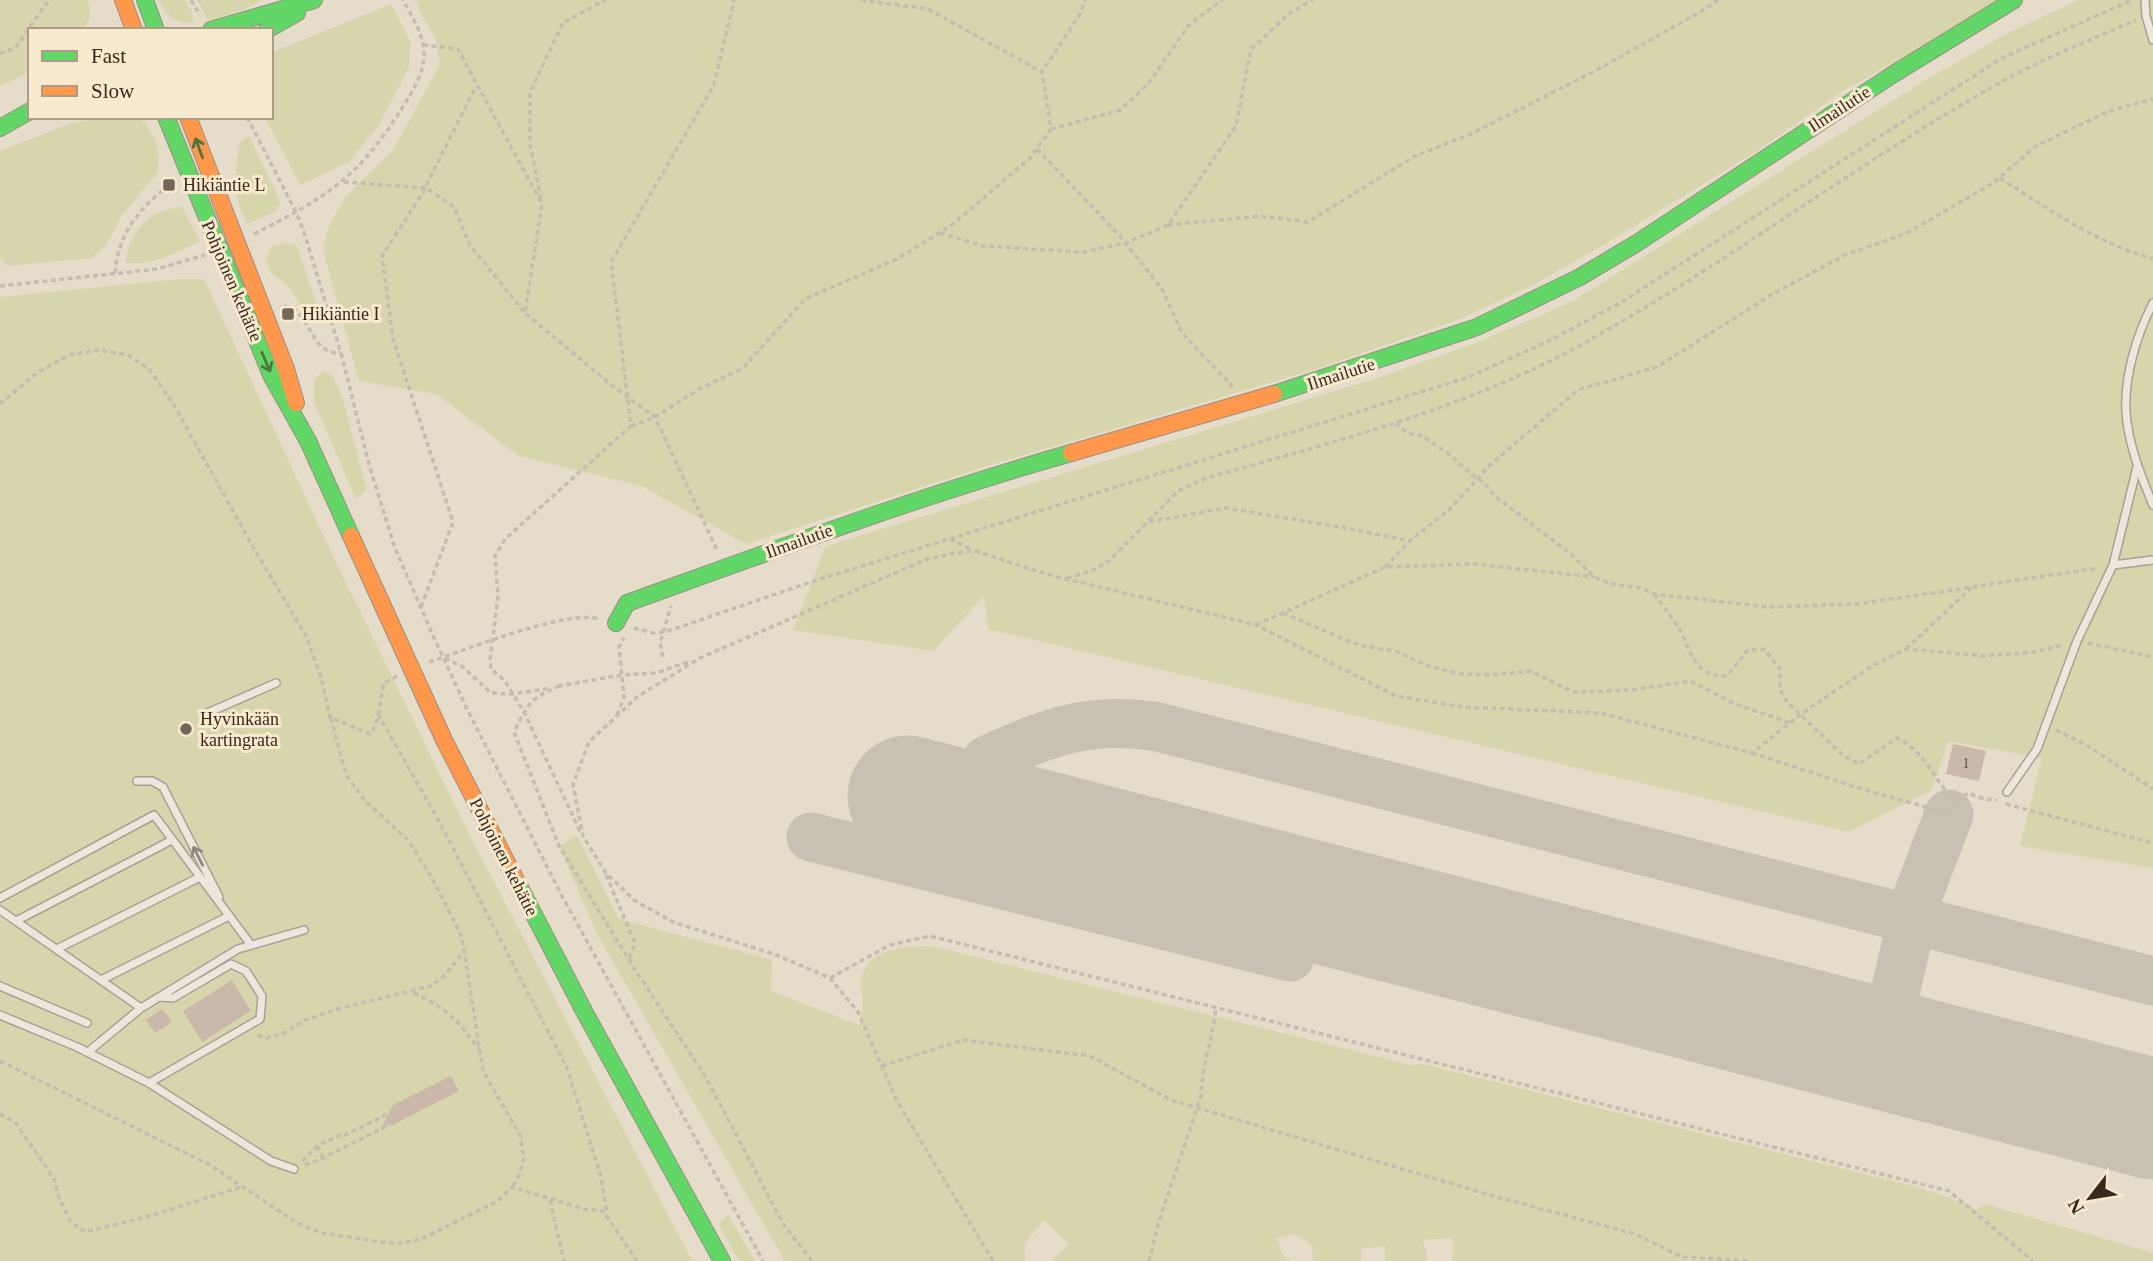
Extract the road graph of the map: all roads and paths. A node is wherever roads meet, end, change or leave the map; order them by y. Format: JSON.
{"nodes":[{"id":1,"x":49,"y":0,"type":"edge"},
{"id":2,"x":123,"y":0,"type":"edge"},
{"id":3,"x":145,"y":0,"type":"edge"},
{"id":4,"x":316,"y":0,"type":"edge"},
{"id":5,"x":403,"y":0,"type":"edge"},
{"id":6,"x":605,"y":0,"type":"edge"},
{"id":7,"x":734,"y":0,"type":"edge"},
{"id":8,"x":861,"y":0,"type":"edge"},
{"id":9,"x":1085,"y":0,"type":"edge"},
{"id":10,"x":1222,"y":0,"type":"edge"},
{"id":11,"x":1313,"y":0,"type":"edge"},
{"id":12,"x":1718,"y":0,"type":"edge"},
{"id":13,"x":2014,"y":0,"type":"edge"},
{"id":14,"x":2145,"y":0,"type":"edge"},
{"id":15,"x":2146,"y":16,"type":"junction"},
{"id":16,"x":29,"y":28,"type":"edge"},
{"id":17,"x":133,"y":28,"type":"edge"},
{"id":18,"x":155,"y":28,"type":"edge"},
{"id":19,"x":218,"y":28,"type":"edge"},
{"id":20,"x":270,"y":28,"type":"edge"},
{"id":21,"x":28,"y":30,"type":"edge"},
{"id":22,"x":2153,"y":40,"type":"edge"},
{"id":23,"x":424,"y":46,"type":"junction"},
{"id":24,"x":0,"y":54,"type":"edge"},
{"id":25,"x":1042,"y":72,"type":"junction"},
{"id":26,"x":476,"y":86,"type":"junction"},
{"id":27,"x":2153,"y":99,"type":"edge"},
{"id":28,"x":26,"y":115,"type":"edge"},
{"id":29,"x":167,"y":119,"type":"edge"},
{"id":30,"x":189,"y":119,"type":"edge"},
{"id":31,"x":248,"y":119,"type":"edge"},
{"id":32,"x":0,"y":128,"type":"edge"},
{"id":33,"x":1051,"y":129,"type":"junction"},
{"id":34,"x":1037,"y":148,"type":"junction"},
{"id":35,"x":2000,"y":178,"type":"junction"},
{"id":36,"x":344,"y":182,"type":"junction"},
{"id":37,"x":169,"y":185,"type":"dead end"},
{"id":38,"x":425,"y":188,"type":"junction"},
{"id":39,"x":542,"y":204,"type":"junction"},
{"id":40,"x":296,"y":212,"type":"junction"},
{"id":41,"x":1168,"y":225,"type":"junction"},
{"id":42,"x":940,"y":233,"type":"junction"},
{"id":43,"x":249,"y":237,"type":"dead end"},
{"id":44,"x":1126,"y":243,"type":"junction"},
{"id":45,"x":207,"y":254,"type":"dead end"},
{"id":46,"x":2153,"y":259,"type":"edge"},
{"id":47,"x":116,"y":274,"type":"junction"},
{"id":48,"x":1,"y":284,"type":"edge"},
{"id":49,"x":2153,"y":303,"type":"edge"},
{"id":50,"x":284,"y":306,"type":"dead end"},
{"id":51,"x":525,"y":313,"type":"junction"},
{"id":52,"x":341,"y":353,"type":"junction"},
{"id":53,"x":627,"y":396,"type":"junction"},
{"id":54,"x":0,"y":404,"type":"edge"},
{"id":55,"x":1242,"y":404,"type":"junction"},
{"id":56,"x":655,"y":417,"type":"junction"},
{"id":57,"x":1396,"y":423,"type":"junction"},
{"id":58,"x":631,"y":426,"type":"junction"},
{"id":59,"x":308,"y":441,"type":"junction"},
{"id":60,"x":2137,"y":467,"type":"junction"},
{"id":61,"x":1478,"y":479,"type":"junction"},
{"id":62,"x":2153,"y":505,"type":"edge"},
{"id":63,"x":1147,"y":523,"type":"junction"},
{"id":64,"x":950,"y":539,"type":"dead end"},
{"id":65,"x":1410,"y":541,"type":"junction"},
{"id":66,"x":975,"y":551,"type":"junction"},
{"id":67,"x":2153,"y":560,"type":"edge"},
{"id":68,"x":2113,"y":565,"type":"junction"},
{"id":69,"x":1384,"y":567,"type":"junction"},
{"id":70,"x":725,"y":569,"type":"junction"},
{"id":71,"x":1594,"y":577,"type":"junction"},
{"id":72,"x":1065,"y":579,"type":"junction"},
{"id":73,"x":671,"y":587,"type":"junction"},
{"id":74,"x":1973,"y":587,"type":"junction"},
{"id":75,"x":1654,"y":594,"type":"junction"},
{"id":76,"x":421,"y":608,"type":"junction"},
{"id":77,"x":1283,"y":612,"type":"junction"},
{"id":78,"x":576,"y":617,"type":"dead end"},
{"id":79,"x":1256,"y":625,"type":"junction"},
{"id":80,"x":620,"y":630,"type":"joint"},
{"id":81,"x":494,"y":640,"type":"junction"},
{"id":82,"x":2077,"y":641,"type":"junction"},
{"id":83,"x":1906,"y":649,"type":"junction"},
{"id":84,"x":443,"y":657,"type":"junction"},
{"id":85,"x":663,"y":657,"type":"dead end"},
{"id":86,"x":2153,"y":657,"type":"edge"},
{"id":87,"x":700,"y":658,"type":"junction"},
{"id":88,"x":410,"y":667,"type":"junction"},
{"id":89,"x":622,"y":675,"type":"junction"},
{"id":90,"x":276,"y":683,"type":"dead end"},
{"id":91,"x":560,"y":686,"type":"junction"},
{"id":92,"x":513,"y":694,"type":"junction"},
{"id":93,"x":524,"y":712,"type":"junction"},
{"id":94,"x":377,"y":713,"type":"junction"},
{"id":95,"x":205,"y":714,"type":"dead end"},
{"id":96,"x":1801,"y":714,"type":"junction"},
{"id":97,"x":616,"y":716,"type":"junction"},
{"id":98,"x":330,"y":717,"type":"junction"},
{"id":99,"x":1790,"y":723,"type":"junction"},
{"id":100,"x":2046,"y":725,"type":"junction"},
{"id":101,"x":1752,"y":753,"type":"junction"},
{"id":102,"x":137,"y":781,"type":"dead end"},
{"id":103,"x":2153,"y":789,"type":"edge"},
{"id":104,"x":2007,"y":793,"type":"joint"},
{"id":105,"x":1995,"y":801,"type":"junction"},
{"id":106,"x":1956,"y":802,"type":"junction"},
{"id":107,"x":583,"y":836,"type":"junction"},
{"id":108,"x":172,"y":840,"type":"junction"},
{"id":109,"x":2153,"y":843,"type":"edge"},
{"id":110,"x":606,"y":873,"type":"junction"},
{"id":111,"x":200,"y":877,"type":"junction"},
{"id":112,"x":0,"y":898,"type":"edge"},
{"id":113,"x":0,"y":910,"type":"edge"},
{"id":114,"x":229,"y":916,"type":"junction"},
{"id":115,"x":16,"y":921,"type":"junction"},
{"id":116,"x":304,"y":930,"type":"dead end"},
{"id":117,"x":251,"y":945,"type":"junction"},
{"id":118,"x":57,"y":949,"type":"junction"},
{"id":119,"x":465,"y":950,"type":"junction"},
{"id":120,"x":629,"y":960,"type":"junction"},
{"id":121,"x":830,"y":978,"type":"junction"},
{"id":122,"x":101,"y":979,"type":"junction"},
{"id":123,"x":0,"y":986,"type":"edge"},
{"id":124,"x":412,"y":993,"type":"junction"},
{"id":125,"x":160,"y":996,"type":"junction"},
{"id":126,"x":1216,"y":1007,"type":"junction"},
{"id":127,"x":141,"y":1008,"type":"junction"},
{"id":128,"x":0,"y":1015,"type":"edge"},
{"id":129,"x":87,"y":1023,"type":"dead end"},
{"id":130,"x":242,"y":1030,"type":"junction"},
{"id":131,"x":88,"y":1052,"type":"junction"},
{"id":132,"x":481,"y":1052,"type":"junction"},
{"id":133,"x":0,"y":1061,"type":"edge"},
{"id":134,"x":881,"y":1066,"type":"junction"},
{"id":135,"x":149,"y":1083,"type":"junction"},
{"id":136,"x":1198,"y":1107,"type":"junction"},
{"id":137,"x":390,"y":1113,"type":"dead end"},
{"id":138,"x":0,"y":1114,"type":"edge"},
{"id":139,"x":395,"y":1122,"type":"dead end"},
{"id":140,"x":343,"y":1136,"type":"junction"},
{"id":141,"x":317,"y":1146,"type":"junction"},
{"id":142,"x":348,"y":1146,"type":"junction"},
{"id":143,"x":323,"y":1158,"type":"junction"},
{"id":144,"x":294,"y":1169,"type":"junction"},
{"id":145,"x":244,"y":1186,"type":"junction"},
{"id":146,"x":512,"y":1187,"type":"junction"},
{"id":147,"x":550,"y":1200,"type":"junction"},
{"id":148,"x":608,"y":1218,"type":"junction"},
{"id":149,"x":564,"y":1261,"type":"edge"},
{"id":150,"x":637,"y":1261,"type":"edge"},
{"id":151,"x":722,"y":1261,"type":"edge"},
{"id":152,"x":764,"y":1261,"type":"edge"},
{"id":153,"x":812,"y":1261,"type":"edge"},
{"id":154,"x":993,"y":1261,"type":"edge"},
{"id":155,"x":1149,"y":1261,"type":"edge"},
{"id":156,"x":1751,"y":1261,"type":"edge"},
{"id":157,"x":2033,"y":1261,"type":"edge"}],
"edges":[{"from":1,"to":16,"type":"path"},
{"from":2,"to":17,"type":"main road"},
{"from":3,"to":18,"type":"main road"},
{"from":4,"to":19,"type":"main road"},
{"from":4,"to":20,"type":"main road"},
{"from":5,"to":23,"type":"path"},
{"from":6,"to":39,"type":"path"},
{"from":7,"to":53,"type":"path"},
{"from":8,"to":25,"type":"path"},
{"from":9,"to":25,"type":"path"},
{"from":10,"to":33,"type":"path"},
{"from":11,"to":41,"type":"path"},
{"from":12,"to":41,"type":"path"},
{"from":13,"to":55,"type":"main road","name":"Ilmailutie"},
{"from":14,"to":15,"type":"lane"},
{"from":15,"to":22,"type":"lane"},
{"from":15,"to":57,"type":"path"},
{"from":21,"to":24,"type":"path"},
{"from":23,"to":26,"type":"path"},
{"from":23,"to":36,"type":"path"},
{"from":25,"to":33,"type":"path"},
{"from":26,"to":38,"type":"path"},
{"from":26,"to":39,"type":"path"},
{"from":27,"to":35,"type":"path"},
{"from":28,"to":32,"type":"main road"},
{"from":29,"to":59,"type":"main road","name":"Pohjoinen kehätie","one_way":true},
{"from":59,"to":30,"type":"main road","name":"Pohjoinen kehätie","one_way":true},
{"from":31,"to":40,"type":"path"},
{"from":33,"to":34,"type":"path"},
{"from":34,"to":42,"type":"path"},
{"from":34,"to":44,"type":"path"},
{"from":35,"to":46,"type":"path"},
{"from":35,"to":61,"type":"path"},
{"from":36,"to":38,"type":"path"},
{"from":36,"to":40,"type":"path"},
{"from":37,"to":47,"type":"path"},
{"from":38,"to":51,"type":"path"},
{"from":38,"to":76,"type":"path"},
{"from":39,"to":51,"type":"path"},
{"from":40,"to":43,"type":"path"},
{"from":40,"to":52,"type":"path"},
{"from":41,"to":44,"type":"path"},
{"from":42,"to":44,"type":"path"},
{"from":42,"to":56,"type":"path"},
{"from":44,"to":55,"type":"path"},
{"from":45,"to":47,"type":"path"},
{"from":47,"to":48,"type":"path"},
{"from":49,"to":60,"type":"lane"},
{"from":50,"to":52,"type":"path"},
{"from":51,"to":53,"type":"path"},
{"from":52,"to":76,"type":"path"},
{"from":53,"to":56,"type":"path"},
{"from":53,"to":58,"type":"path"},
{"from":54,"to":98,"type":"path"},
{"from":55,"to":70,"type":"main road","name":"Ilmailutie"},
{"from":56,"to":58,"type":"path"},
{"from":56,"to":70,"type":"path"},
{"from":57,"to":61,"type":"path"},
{"from":57,"to":63,"type":"path"},
{"from":58,"to":81,"type":"path"},
{"from":59,"to":88,"type":"main road","name":"Pohjoinen kehätie"},
{"from":60,"to":62,"type":"lane"},
{"from":60,"to":68,"type":"lane"},
{"from":61,"to":65,"type":"path"},
{"from":61,"to":71,"type":"path"},
{"from":63,"to":65,"type":"path"},
{"from":63,"to":72,"type":"path"},
{"from":64,"to":66,"type":"path"},
{"from":65,"to":69,"type":"path"},
{"from":66,"to":72,"type":"path"},
{"from":66,"to":87,"type":"path"},
{"from":67,"to":68,"type":"lane"},
{"from":68,"to":74,"type":"path"},
{"from":68,"to":82,"type":"lane"},
{"from":69,"to":71,"type":"path"},
{"from":69,"to":77,"type":"path"},
{"from":70,"to":73,"type":"main road","name":"Ilmailutie"},
{"from":71,"to":75,"type":"path"},
{"from":72,"to":79,"type":"path"},
{"from":73,"to":80,"type":"main road","name":"Ilmailutie"},
{"from":73,"to":85,"type":"path"},
{"from":74,"to":75,"type":"path"},
{"from":74,"to":83,"type":"path"},
{"from":75,"to":96,"type":"path"},
{"from":76,"to":84,"type":"path"},
{"from":77,"to":79,"type":"path"},
{"from":77,"to":99,"type":"path"},
{"from":78,"to":81,"type":"path"},
{"from":79,"to":101,"type":"path"},
{"from":80,"to":89,"type":"path"},
{"from":81,"to":84,"type":"path"},
{"from":81,"to":92,"type":"path"},
{"from":82,"to":83,"type":"path"},
{"from":82,"to":86,"type":"path"},
{"from":82,"to":100,"type":"lane"},
{"from":83,"to":96,"type":"path"},
{"from":84,"to":88,"type":"path"},
{"from":84,"to":92,"type":"path"},
{"from":84,"to":152,"type":"path"},
{"from":87,"to":89,"type":"path"},
{"from":87,"to":97,"type":"path"},
{"from":88,"to":94,"type":"path"},
{"from":88,"to":151,"type":"main road","name":"Pohjoinen kehätie"},
{"from":89,"to":91,"type":"path"},
{"from":89,"to":97,"type":"path"},
{"from":90,"to":95,"type":"lane"},
{"from":91,"to":92,"type":"path"},
{"from":91,"to":93,"type":"path"},
{"from":92,"to":93,"type":"path"},
{"from":93,"to":107,"type":"path"},
{"from":93,"to":120,"type":"path"},
{"from":94,"to":98,"type":"path"},
{"from":94,"to":148,"type":"path"},
{"from":96,"to":99,"type":"path"},
{"from":96,"to":106,"type":"path"},
{"from":97,"to":107,"type":"path"},
{"from":98,"to":119,"type":"path"},
{"from":99,"to":101,"type":"path"},
{"from":100,"to":103,"type":"path"},
{"from":100,"to":104,"type":"lane"},
{"from":101,"to":106,"type":"path"},
{"from":114,"to":102,"type":"lane","one_way":true},
{"from":104,"to":105,"type":"path"},
{"from":105,"to":106,"type":"path"},
{"from":105,"to":109,"type":"path"},
{"from":107,"to":110,"type":"path"},
{"from":108,"to":111,"type":"lane"},
{"from":108,"to":112,"type":"lane"},
{"from":108,"to":115,"type":"lane"},
{"from":110,"to":120,"type":"path"},
{"from":110,"to":121,"type":"path"},
{"from":111,"to":114,"type":"lane"},
{"from":111,"to":118,"type":"lane"},
{"from":113,"to":115,"type":"lane"},
{"from":114,"to":117,"type":"lane"},
{"from":114,"to":122,"type":"lane"},
{"from":115,"to":118,"type":"lane"},
{"from":116,"to":117,"type":"lane"},
{"from":117,"to":125,"type":"lane"},
{"from":118,"to":122,"type":"lane"},
{"from":119,"to":124,"type":"path"},
{"from":119,"to":132,"type":"path"},
{"from":120,"to":153,"type":"path"},
{"from":121,"to":126,"type":"path"},
{"from":121,"to":134,"type":"path"},
{"from":122,"to":127,"type":"lane"},
{"from":123,"to":129,"type":"lane"},
{"from":124,"to":130,"type":"path"},
{"from":124,"to":132,"type":"path"},
{"from":125,"to":127,"type":"lane"},
{"from":125,"to":130,"type":"lane"},
{"from":126,"to":136,"type":"path"},
{"from":126,"to":157,"type":"path"},
{"from":127,"to":131,"type":"lane"},
{"from":128,"to":131,"type":"lane"},
{"from":130,"to":135,"type":"lane"},
{"from":131,"to":135,"type":"lane"},
{"from":132,"to":146,"type":"path"},
{"from":133,"to":145,"type":"path"},
{"from":134,"to":136,"type":"path"},
{"from":134,"to":154,"type":"path"},
{"from":135,"to":144,"type":"lane"},
{"from":136,"to":155,"type":"path"},
{"from":136,"to":156,"type":"path"},
{"from":137,"to":140,"type":"path"},
{"from":138,"to":145,"type":"path"},
{"from":139,"to":142,"type":"path"},
{"from":140,"to":141,"type":"path"},
{"from":140,"to":142,"type":"path"},
{"from":141,"to":143,"type":"path"},
{"from":141,"to":144,"type":"path"},
{"from":142,"to":143,"type":"path"},
{"from":143,"to":144,"type":"path"},
{"from":145,"to":146,"type":"path"},
{"from":146,"to":147,"type":"path"},
{"from":147,"to":148,"type":"path"},
{"from":147,"to":149,"type":"path"},
{"from":148,"to":150,"type":"path"}]}
